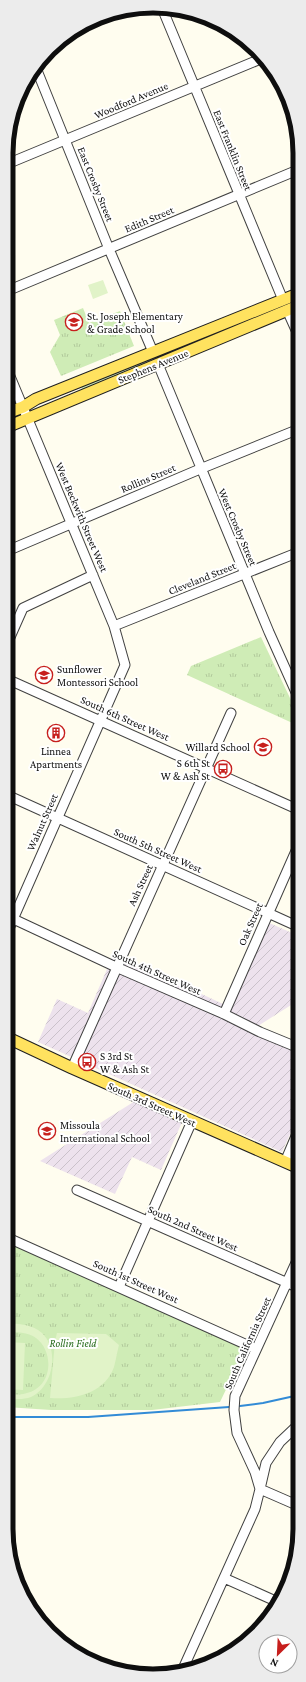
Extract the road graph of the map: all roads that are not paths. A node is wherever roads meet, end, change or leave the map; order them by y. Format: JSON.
{"nodes":[{"id":1,"x":164,"y":14,"type":"edge"},
{"id":2,"x":257,"y":60,"type":"edge"},
{"id":3,"x":38,"y":74,"type":"edge"},
{"id":4,"x":194,"y":87,"type":"junction"},
{"id":5,"x":66,"y":140,"type":"junction"},
{"id":6,"x":13,"y":162,"type":"edge"},
{"id":7,"x":293,"y":172,"type":"edge"},
{"id":8,"x":238,"y":194,"type":"junction"},
{"id":9,"x":109,"y":250,"type":"junction"},
{"id":10,"x":13,"y":289,"type":"edge"},
{"id":11,"x":293,"y":296,"type":"edge"},
{"id":12,"x":283,"y":300,"type":"junction"},
{"id":13,"x":293,"y":308,"type":"edge"},
{"id":14,"x":287,"y":310,"type":"junction"},
{"id":15,"x":293,"y":323,"type":"edge"},
{"id":16,"x":154,"y":352,"type":"junction"},
{"id":17,"x":158,"y":364,"type":"junction"},
{"id":18,"x":13,"y":383,"type":"edge"},
{"id":19,"x":23,"y":407,"type":"junction"},
{"id":20,"x":13,"y":411,"type":"edge"},
{"id":21,"x":27,"y":418,"type":"junction"},
{"id":22,"x":13,"y":424,"type":"edge"},
{"id":23,"x":293,"y":432,"type":"edge"},
{"id":24,"x":200,"y":468,"type":"junction"},
{"id":25,"x":71,"y":523,"type":"junction"},
{"id":26,"x":13,"y":548,"type":"edge"},
{"id":27,"x":293,"y":554,"type":"edge"},
{"id":28,"x":245,"y":574,"type":"junction"},
{"id":29,"x":93,"y":575,"type":"junction"},
{"id":30,"x":114,"y":626,"type":"junction"},
{"id":31,"x":13,"y":630,"type":"edge"},
{"id":32,"x":293,"y":676,"type":"edge"},
{"id":33,"x":13,"y":682,"type":"edge"},
{"id":34,"x":231,"y":713,"type":"dead end"},
{"id":35,"x":101,"y":721,"type":"junction"},
{"id":36,"x":206,"y":768,"type":"junction"},
{"id":37,"x":13,"y":798,"type":"edge"},
{"id":38,"x":293,"y":807,"type":"edge"},
{"id":39,"x":57,"y":818,"type":"junction"},
{"id":40,"x":293,"y":857,"type":"edge"},
{"id":41,"x":162,"y":865,"type":"junction"},
{"id":42,"x":13,"y":911,"type":"edge"},
{"id":43,"x":268,"y":912,"type":"junction"},
{"id":44,"x":13,"y":918,"type":"edge"},
{"id":45,"x":293,"y":924,"type":"edge"},
{"id":46,"x":116,"y":967,"type":"junction"},
{"id":47,"x":224,"y":1014,"type":"junction"},
{"id":48,"x":13,"y":1039,"type":"edge"},
{"id":49,"x":293,"y":1046,"type":"edge"},
{"id":50,"x":72,"y":1068,"type":"junction"},
{"id":51,"x":192,"y":1121,"type":"junction"},
{"id":52,"x":293,"y":1143,"type":"edge"},
{"id":53,"x":285,"y":1162,"type":"junction"},
{"id":54,"x":293,"y":1165,"type":"edge"},
{"id":55,"x":78,"y":1190,"type":"dead end"},
{"id":56,"x":148,"y":1221,"type":"junction"},
{"id":57,"x":13,"y":1239,"type":"edge"},
{"id":58,"x":293,"y":1268,"type":"edge"},
{"id":59,"x":286,"y":1283,"type":"junction"},
{"id":60,"x":293,"y":1286,"type":"edge"},
{"id":61,"x":119,"y":1287,"type":"junction"},
{"id":62,"x":256,"y":1349,"type":"junction"},
{"id":63,"x":293,"y":1430,"type":"edge"},
{"id":64,"x":260,"y":1489,"type":"junction"},
{"id":65,"x":293,"y":1503,"type":"edge"},
{"id":66,"x":224,"y":1578,"type":"junction"},
{"id":67,"x":273,"y":1600,"type":"edge"},
{"id":68,"x":185,"y":1665,"type":"edge"}],
"edges":[{"from":1,"to":4,"type":"street","name":"East Franklin Street"},
{"from":2,"to":4,"type":"street","name":"Woodford Avenue"},
{"from":3,"to":5,"type":"street","name":"East Crosby Street"},
{"from":4,"to":5,"type":"street","name":"Woodford Avenue"},
{"from":4,"to":8,"type":"street","name":"East Franklin Street"},
{"from":5,"to":6,"type":"street","name":"Woodford Avenue"},
{"from":5,"to":9,"type":"street","name":"East Crosby Street"},
{"from":7,"to":8,"type":"street","name":"Edith Street"},
{"from":8,"to":9,"type":"street","name":"Edith Street"},
{"from":8,"to":12,"type":"street","name":"East Franklin Street"},
{"from":9,"to":10,"type":"street","name":"Edith Street"},
{"from":9,"to":16,"type":"street","name":"East Crosby Street"},
{"from":11,"to":12,"type":"main road","name":"Stephens Avenue"},
{"from":12,"to":14,"type":"main road"},
{"from":12,"to":16,"type":"main road","name":"Stephens Avenue"},
{"from":13,"to":14,"type":"main road","name":"Stephens Avenue"},
{"from":14,"to":15,"type":"street"},
{"from":14,"to":17,"type":"main road","name":"Stephens Avenue"},
{"from":16,"to":19,"type":"main road","name":"Stephens Avenue"},
{"from":17,"to":21,"type":"main road","name":"Stephens Avenue"},
{"from":17,"to":24,"type":"street","name":"West Crosby Street"},
{"from":18,"to":19,"type":"street","name":"West Beckwith Street West"},
{"from":19,"to":20,"type":"main road","name":"Stephens Avenue"},
{"from":19,"to":21,"type":"street","name":"West Beckwith Street West"},
{"from":21,"to":22,"type":"main road","name":"Stephens Avenue"},
{"from":21,"to":25,"type":"street","name":"West Beckwith Street West"},
{"from":23,"to":24,"type":"street","name":"Rollins Street"},
{"from":24,"to":25,"type":"street","name":"Rollins Street"},
{"from":24,"to":28,"type":"street","name":"West Crosby Street"},
{"from":25,"to":26,"type":"street","name":"Rollins Street"},
{"from":25,"to":29,"type":"street","name":"West Beckwith Street West"},
{"from":27,"to":28,"type":"street","name":"Cleveland Street"},
{"from":28,"to":30,"type":"street","name":"Cleveland Street"},
{"from":28,"to":32,"type":"street","name":"West Crosby Street"},
{"from":29,"to":30,"type":"street","name":"West Beckwith Street West"},
{"from":29,"to":31,"type":"street"},
{"from":30,"to":35,"type":"street","name":"West Beckwith Street West"},
{"from":33,"to":35,"type":"street","name":"South 6th Street West"},
{"from":34,"to":36,"type":"street","name":"Ash Street"},
{"from":35,"to":36,"type":"street","name":"South 6th Street West"},
{"from":35,"to":39,"type":"street","name":"Walnut Street"},
{"from":36,"to":38,"type":"street","name":"South 6th Street West"},
{"from":36,"to":41,"type":"street","name":"Ash Street"},
{"from":37,"to":39,"type":"street","name":"South 5th Street West"},
{"from":39,"to":41,"type":"street","name":"South 5th Street West"},
{"from":39,"to":42,"type":"street","name":"Walnut Street"},
{"from":40,"to":43,"type":"street","name":"Oak Street"},
{"from":41,"to":43,"type":"street","name":"South 5th Street West"},
{"from":41,"to":46,"type":"street","name":"Ash Street"},
{"from":43,"to":45,"type":"street","name":"South 5th Street West"},
{"from":43,"to":47,"type":"street","name":"Oak Street"},
{"from":44,"to":46,"type":"street","name":"South 4th Street West"},
{"from":46,"to":47,"type":"street","name":"South 4th Street West"},
{"from":46,"to":50,"type":"street","name":"Ash Street"},
{"from":47,"to":49,"type":"street","name":"South 4th Street West"},
{"from":48,"to":50,"type":"main road","name":"South 3rd Street West"},
{"from":50,"to":51,"type":"main road","name":"South 3rd Street West"},
{"from":51,"to":53,"type":"main road","name":"South 3rd Street West"},
{"from":51,"to":56,"type":"street"},
{"from":52,"to":53,"type":"street"},
{"from":53,"to":54,"type":"main road","name":"South 3rd Street West"},
{"from":55,"to":56,"type":"street","name":"South 2nd Street West"},
{"from":56,"to":59,"type":"street","name":"South 2nd Street West"},
{"from":56,"to":61,"type":"street"},
{"from":57,"to":61,"type":"street","name":"South 1st Street West"},
{"from":58,"to":59,"type":"street","name":"South California Street"},
{"from":59,"to":60,"type":"street","name":"South 2nd Street West"},
{"from":59,"to":62,"type":"street","name":"South California Street"},
{"from":61,"to":62,"type":"street","name":"South 1st Street West"},
{"from":62,"to":64,"type":"street","name":"South California Street"},
{"from":63,"to":64,"type":"street"},
{"from":64,"to":65,"type":"street"},
{"from":64,"to":66,"type":"street"},
{"from":66,"to":67,"type":"street"},
{"from":66,"to":68,"type":"street"}]}
